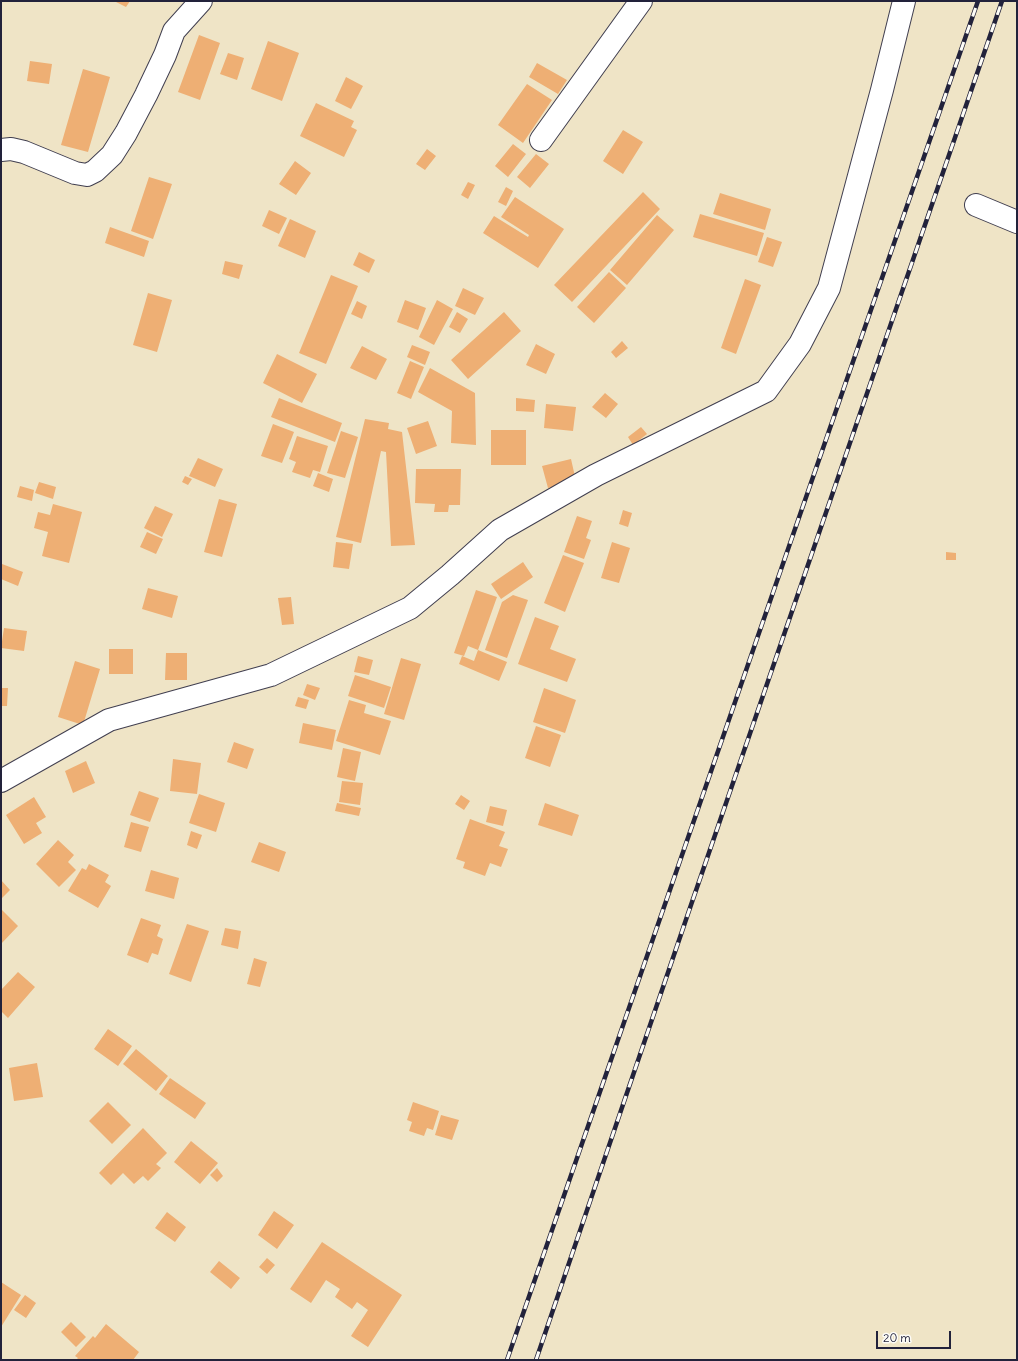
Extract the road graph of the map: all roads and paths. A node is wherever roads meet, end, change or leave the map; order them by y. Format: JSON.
{"nodes":[{"id":1,"x":201,"y":1,"type":"edge"},
{"id":2,"x":641,"y":1,"type":"edge"},
{"id":3,"x":904,"y":1,"type":"edge"},
{"id":4,"x":541,"y":140,"type":"dead end"},
{"id":5,"x":1,"y":150,"type":"edge"},
{"id":6,"x":976,"y":205,"type":"dead end"},
{"id":7,"x":1017,"y":222,"type":"edge"},
{"id":8,"x":1,"y":781,"type":"edge"}],
"edges":[{"from":1,"to":5,"type":"street"},
{"from":2,"to":4,"type":"street"},
{"from":3,"to":8,"type":"street"},
{"from":6,"to":7,"type":"street"}]}
